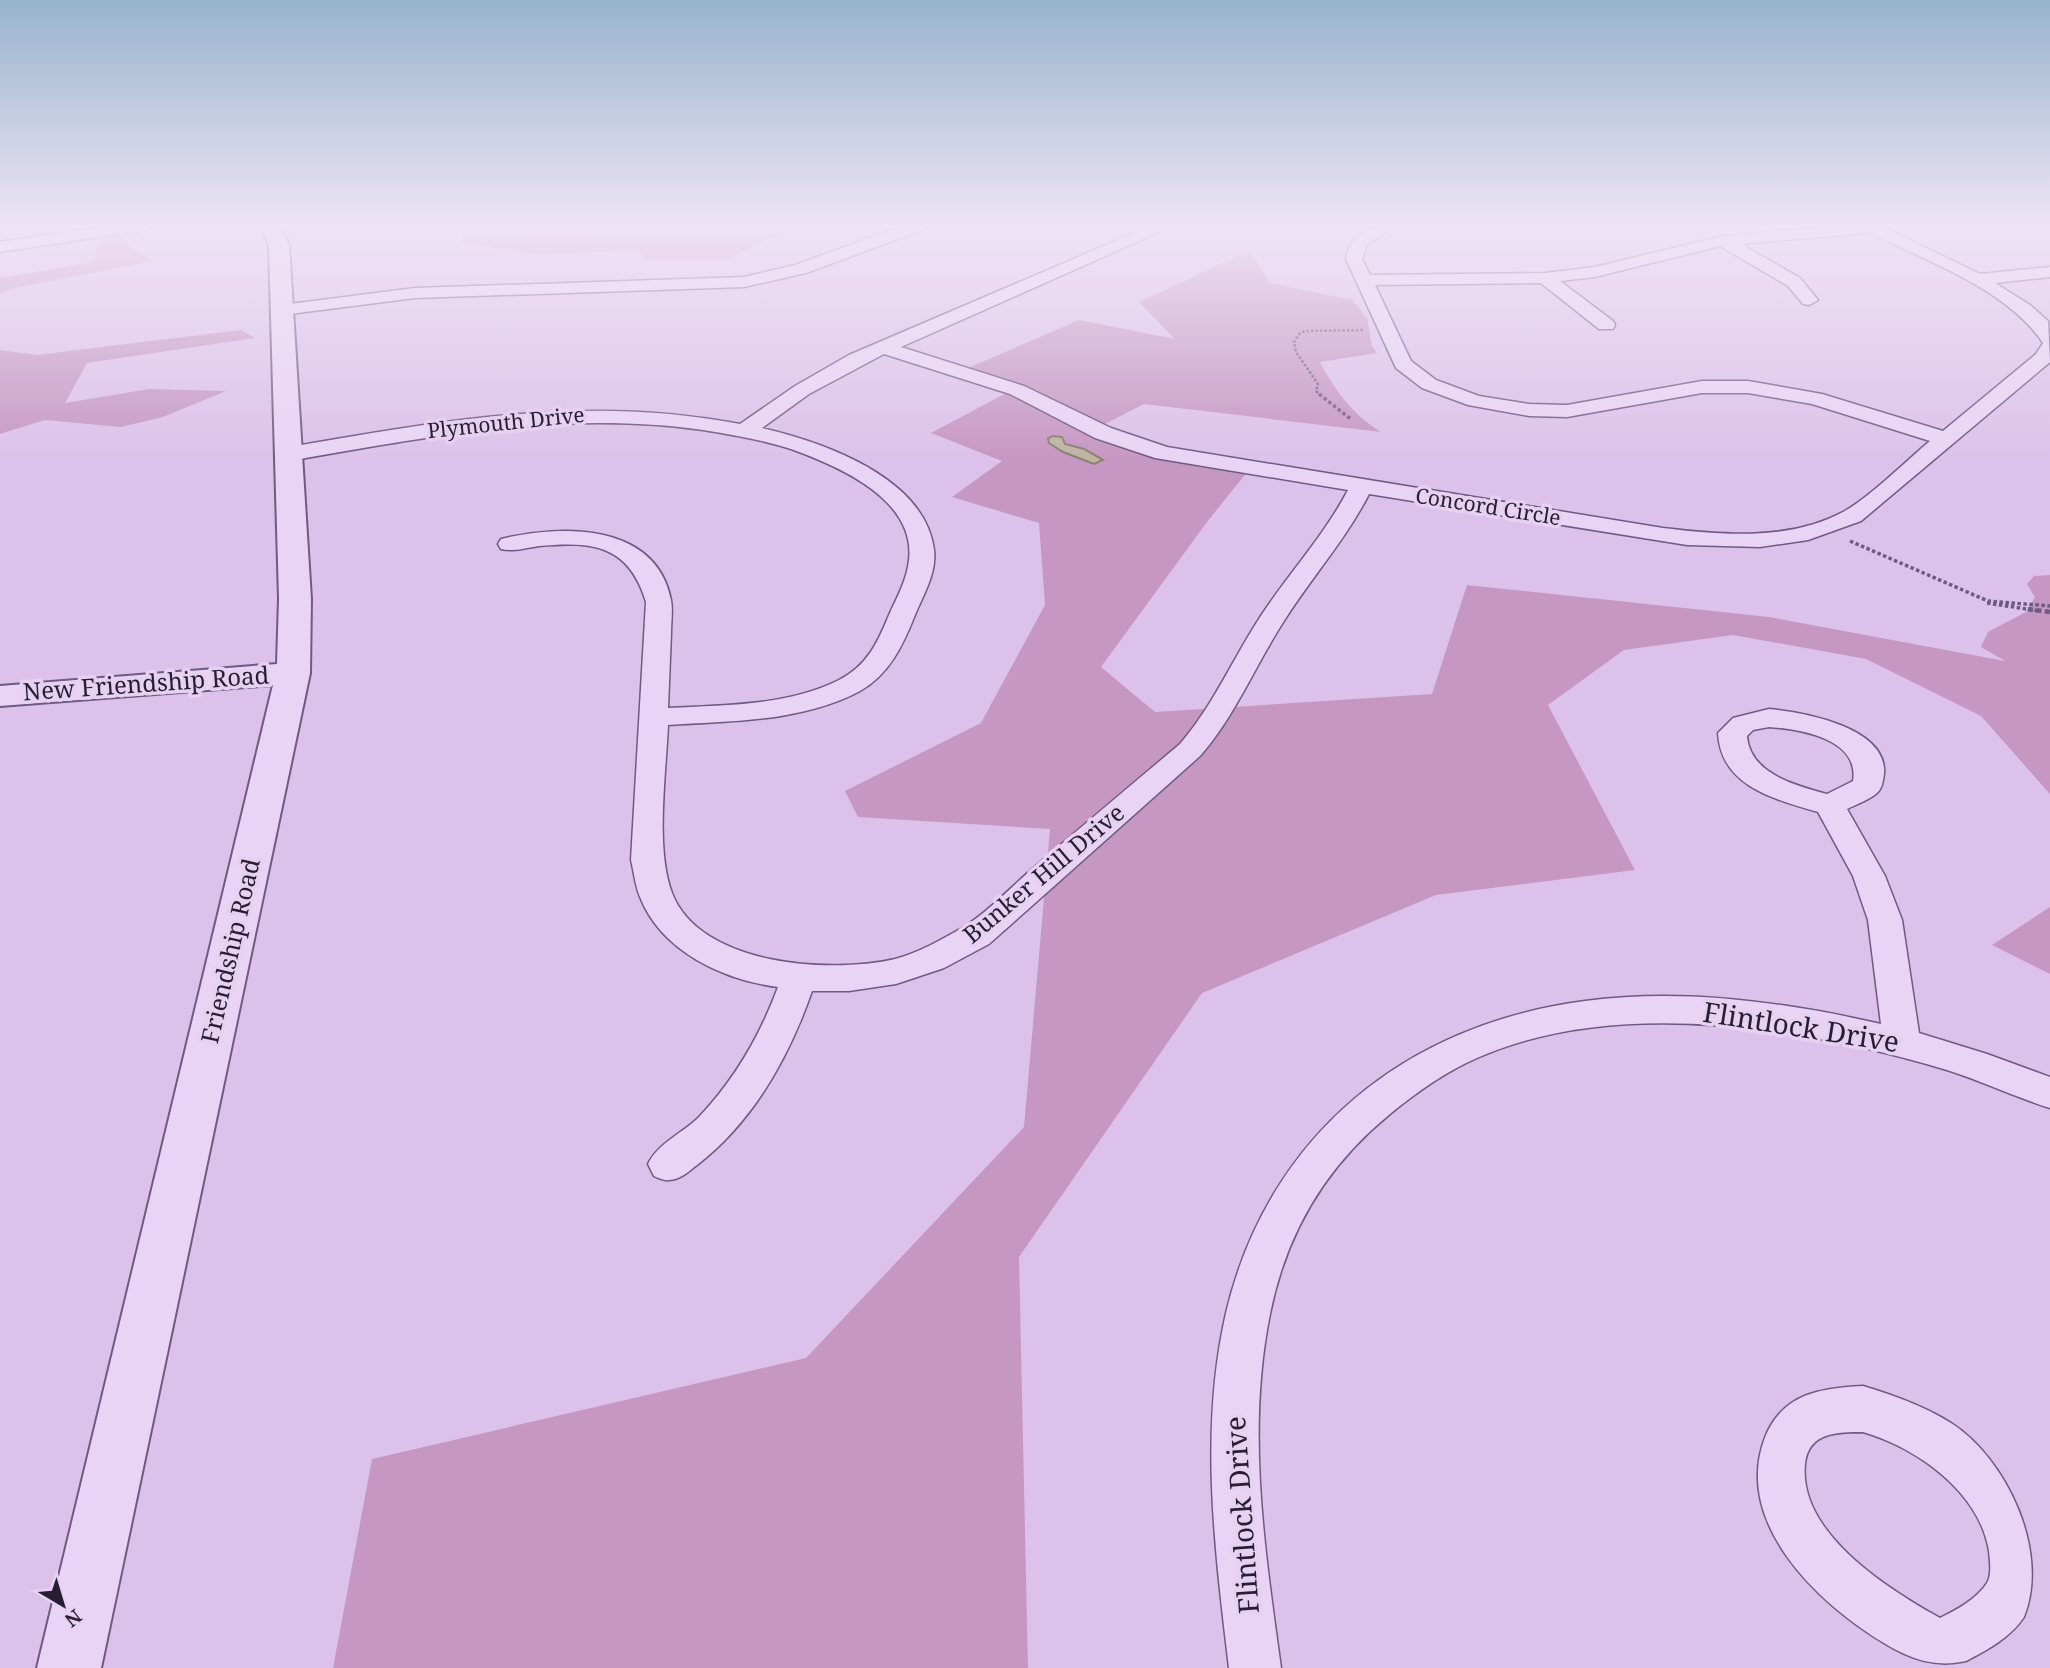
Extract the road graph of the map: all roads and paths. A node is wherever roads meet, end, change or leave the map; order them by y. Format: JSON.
{"nodes":[{"id":1,"x":282,"y":303,"type":"edge"},
{"id":2,"x":338,"y":303,"type":"edge"},
{"id":3,"x":985,"y":303,"type":"edge"},
{"id":4,"x":1373,"y":303,"type":"edge"},
{"id":5,"x":1577,"y":303,"type":"edge"},
{"id":6,"x":2016,"y":303,"type":"edge"},
{"id":7,"x":282,"y":310,"type":"junction"},
{"id":8,"x":1606,"y":325,"type":"dead end"},
{"id":9,"x":1385,"y":329,"type":"junction"},
{"id":10,"x":2050,"y":339,"type":"edge"},
{"id":11,"x":882,"y":347,"type":"junction"},
{"id":12,"x":2050,"y":347,"type":"edge"},
{"id":13,"x":1352,"y":420,"type":"dead end"},
{"id":14,"x":744,"y":431,"type":"junction"},
{"id":15,"x":1947,"y":439,"type":"junction"},
{"id":16,"x":289,"y":454,"type":"junction"},
{"id":17,"x":1362,"y":486,"type":"junction"},
{"id":18,"x":510,"y":544,"type":"dead end"},
{"id":19,"x":2050,"y":606,"type":"edge"},
{"id":20,"x":2050,"y":612,"type":"edge"},
{"id":21,"x":293,"y":673,"type":"junction"},
{"id":22,"x":0,"y":696,"type":"edge"},
{"id":23,"x":663,"y":716,"type":"junction"},
{"id":24,"x":1830,"y":805,"type":"dead end"},
{"id":25,"x":799,"y":977,"type":"junction"},
{"id":26,"x":1902,"y":1042,"type":"junction"},
{"id":27,"x":2050,"y":1093,"type":"edge"},
{"id":28,"x":668,"y":1164,"type":"dead end"},
{"id":29,"x":1943,"y":1658,"type":"edge"},
{"id":30,"x":69,"y":1668,"type":"edge"},
{"id":31,"x":1255,"y":1668,"type":"edge"}],
"edges":[{"from":1,"to":7,"type":"street","name":"Friendship Road"},
{"from":2,"to":7,"type":"street"},
{"from":3,"to":11,"type":"street"},
{"from":4,"to":9,"type":"street"},
{"from":5,"to":8,"type":"street"},
{"from":6,"to":10,"type":"street"},
{"from":7,"to":16,"type":"street","name":"Friendship Road"},
{"from":9,"to":13,"type":"path"},
{"from":9,"to":15,"type":"street"},
{"from":11,"to":14,"type":"street"},
{"from":11,"to":17,"type":"street","name":"Concord Circle"},
{"from":12,"to":15,"type":"street","name":"Concord Circle"},
{"from":14,"to":16,"type":"street","name":"Plymouth Drive"},
{"from":14,"to":23,"type":"street","name":"Plymouth Drive"},
{"from":15,"to":17,"type":"street","name":"Concord Circle"},
{"from":16,"to":21,"type":"street","name":"Friendship Road"},
{"from":17,"to":25,"type":"street","name":"Bunker Hill Drive"},
{"from":18,"to":23,"type":"street","name":"Bunker Hill Drive"},
{"from":19,"to":20,"type":"path"},
{"from":21,"to":22,"type":"street","name":"New Friendship Road"},
{"from":21,"to":30,"type":"street","name":"Friendship Road"},
{"from":23,"to":25,"type":"street","name":"Bunker Hill Drive"},
{"from":24,"to":26,"type":"street"},
{"from":25,"to":28,"type":"street"},
{"from":26,"to":27,"type":"street","name":"Flintlock Drive"},
{"from":26,"to":31,"type":"street","name":"Flintlock Drive"},
{"from":29,"to":29,"type":"street"}]}
